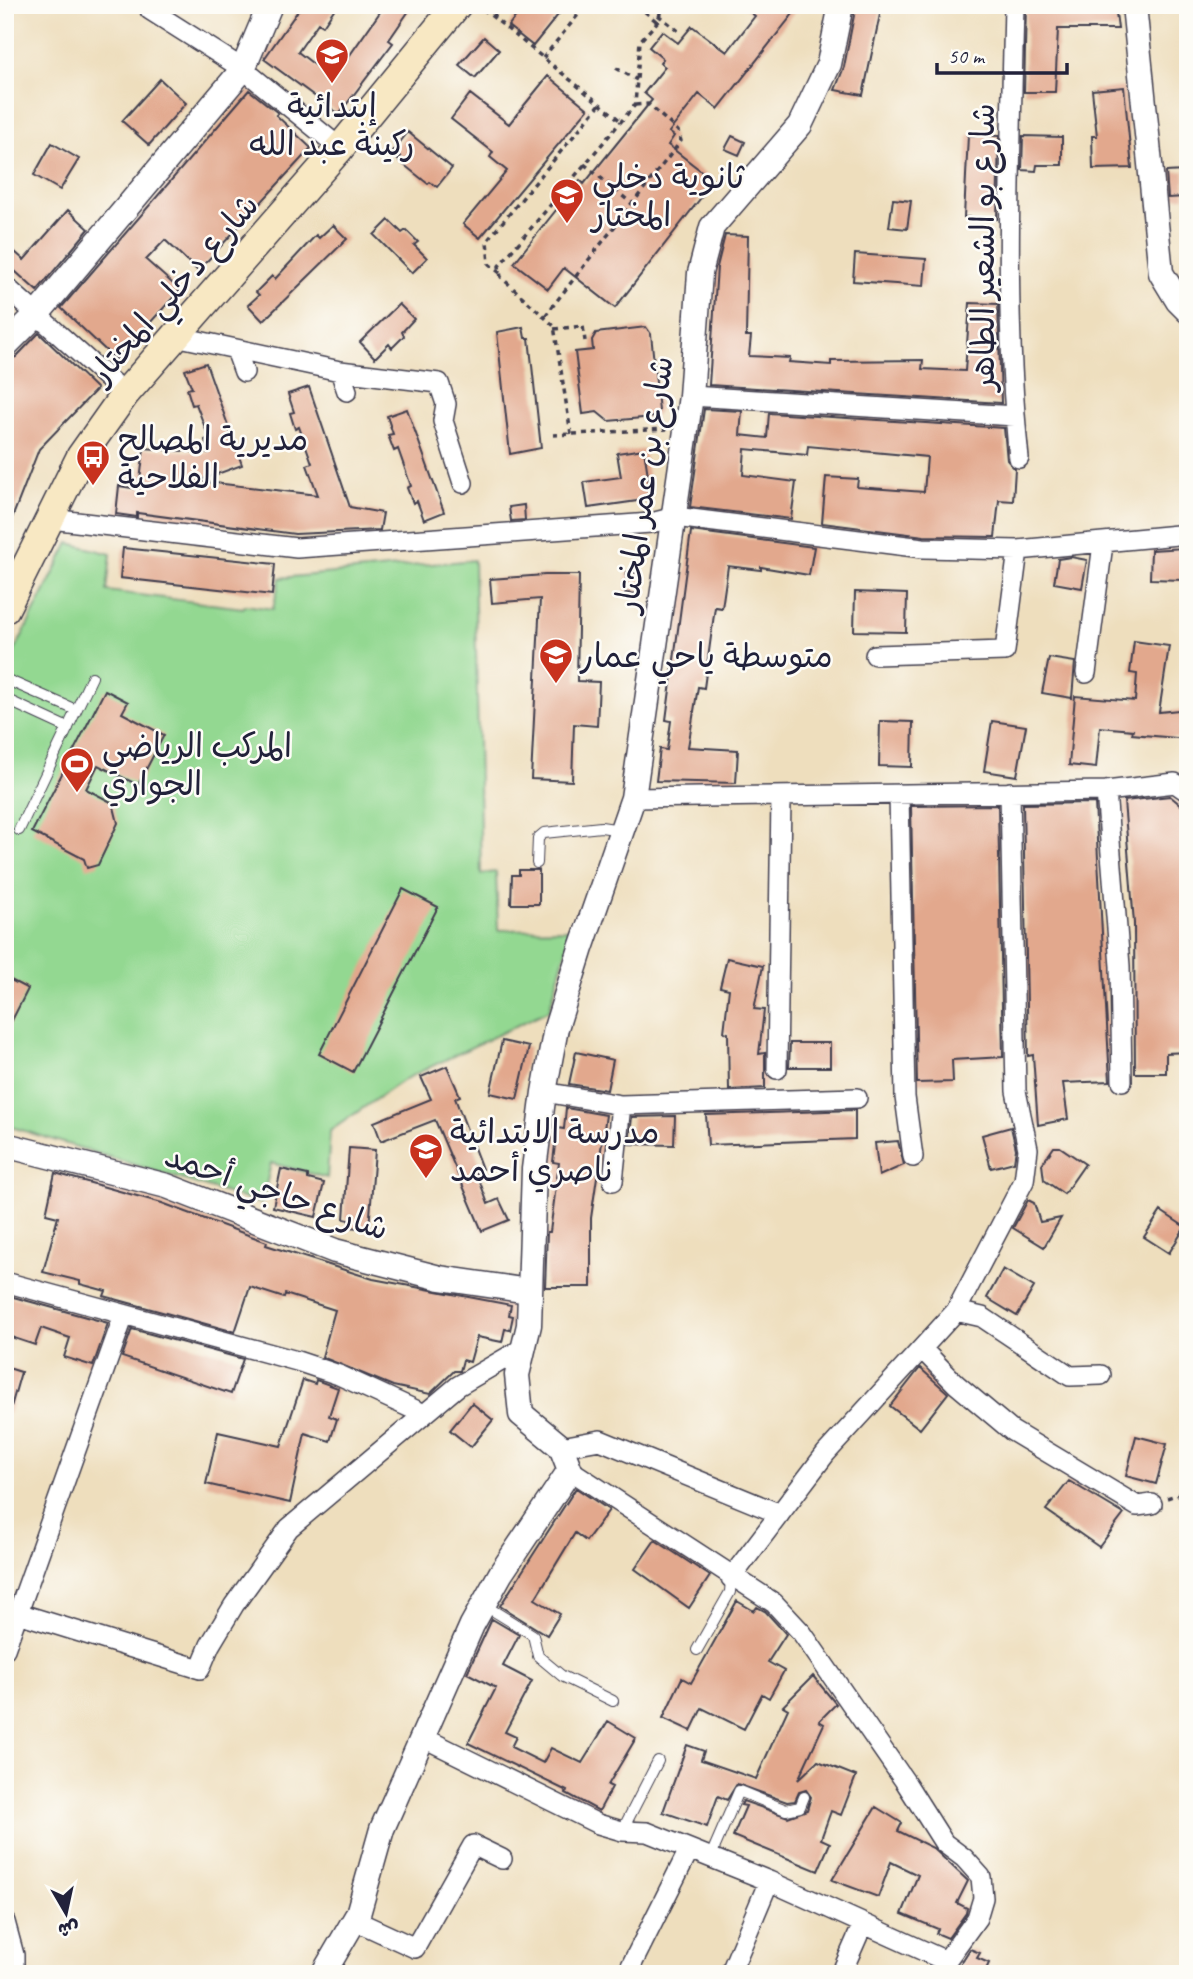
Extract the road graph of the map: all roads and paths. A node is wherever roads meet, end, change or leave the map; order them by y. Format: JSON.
{"nodes":[{"id":1,"x":270,"y":5,"type":"edge"},
{"id":2,"x":502,"y":5,"type":"edge"},
{"id":3,"x":586,"y":5,"type":"edge"},
{"id":4,"x":637,"y":5,"type":"edge"},
{"id":5,"x":661,"y":5,"type":"edge"},
{"id":6,"x":841,"y":5,"type":"edge"},
{"id":7,"x":1014,"y":5,"type":"edge"},
{"id":8,"x":1135,"y":5,"type":"edge"},
{"id":9,"x":470,"y":7,"type":"edge"},
{"id":10,"x":150,"y":10,"type":"dead end"},
{"id":11,"x":658,"y":15,"type":"junction"},
{"id":12,"x":493,"y":17,"type":"junction"},
{"id":13,"x":656,"y":21,"type":"junction"},
{"id":14,"x":680,"y":32,"type":"dead end"},
{"id":15,"x":543,"y":58,"type":"junction"},
{"id":16,"x":616,"y":68,"type":"dead end"},
{"id":17,"x":243,"y":69,"type":"junction"},
{"id":18,"x":637,"y":80,"type":"junction"},
{"id":19,"x":600,"y":104,"type":"junction"},
{"id":20,"x":635,"y":105,"type":"junction"},
{"id":21,"x":621,"y":121,"type":"junction"},
{"id":22,"x":340,"y":148,"type":"junction"},
{"id":23,"x":584,"y":164,"type":"junction"},
{"id":24,"x":631,"y":203,"type":"junction"},
{"id":25,"x":500,"y":273,"type":"junction"},
{"id":26,"x":5,"y":286,"type":"edge"},
{"id":27,"x":1188,"y":311,"type":"edge"},
{"id":28,"x":38,"y":313,"type":"junction"},
{"id":29,"x":545,"y":316,"type":"junction"},
{"id":30,"x":554,"y":329,"type":"junction"},
{"id":31,"x":175,"y":336,"type":"junction"},
{"id":32,"x":585,"y":341,"type":"dead end"},
{"id":33,"x":5,"y":346,"type":"edge"},
{"id":34,"x":236,"y":350,"type":"junction"},
{"id":35,"x":340,"y":371,"type":"junction"},
{"id":36,"x":244,"y":372,"type":"dead end"},
{"id":37,"x":347,"y":391,"type":"dead end"},
{"id":38,"x":125,"y":394,"type":"junction"},
{"id":39,"x":691,"y":396,"type":"junction"},
{"id":40,"x":1015,"y":416,"type":"junction"},
{"id":41,"x":687,"y":428,"type":"junction"},
{"id":42,"x":571,"y":434,"type":"junction"},
{"id":43,"x":553,"y":435,"type":"dead end"},
{"id":44,"x":1019,"y":458,"type":"dead end"},
{"id":45,"x":463,"y":483,"type":"dead end"},
{"id":46,"x":675,"y":517,"type":"junction"},
{"id":47,"x":51,"y":519,"type":"junction"},
{"id":48,"x":1188,"y":534,"type":"edge"},
{"id":49,"x":1103,"y":544,"type":"junction"},
{"id":50,"x":1018,"y":550,"type":"junction"},
{"id":51,"x":5,"y":609,"type":"edge"},
{"id":52,"x":875,"y":655,"type":"dead end"},
{"id":53,"x":1086,"y":673,"type":"dead end"},
{"id":54,"x":92,"y":677,"type":"dead end"},
{"id":55,"x":5,"y":679,"type":"edge"},
{"id":56,"x":5,"y":699,"type":"edge"},
{"id":57,"x":76,"y":710,"type":"junction"},
{"id":58,"x":68,"y":728,"type":"junction"},
{"id":59,"x":1107,"y":791,"type":"junction"},
{"id":60,"x":1010,"y":792,"type":"junction"},
{"id":61,"x":1188,"y":792,"type":"edge"},
{"id":62,"x":899,"y":794,"type":"junction"},
{"id":63,"x":633,"y":798,"type":"junction"},
{"id":64,"x":781,"y":798,"type":"junction"},
{"id":65,"x":19,"y":830,"type":"dead end"},
{"id":66,"x":621,"y":830,"type":"junction"},
{"id":67,"x":537,"y":863,"type":"dead end"},
{"id":68,"x":777,"y":1069,"type":"dead end"},
{"id":69,"x":1122,"y":1082,"type":"dead end"},
{"id":70,"x":544,"y":1092,"type":"junction"},
{"id":71,"x":857,"y":1098,"type":"dead end"},
{"id":72,"x":621,"y":1105,"type":"junction"},
{"id":73,"x":5,"y":1145,"type":"edge"},
{"id":74,"x":913,"y":1157,"type":"dead end"},
{"id":75,"x":613,"y":1181,"type":"dead end"},
{"id":76,"x":5,"y":1282,"type":"edge"},
{"id":77,"x":529,"y":1291,"type":"junction"},
{"id":78,"x":956,"y":1311,"type":"junction"},
{"id":79,"x":124,"y":1315,"type":"junction"},
{"id":80,"x":523,"y":1348,"type":"junction"},
{"id":81,"x":923,"y":1350,"type":"junction"},
{"id":82,"x":1101,"y":1375,"type":"dead end"},
{"id":83,"x":424,"y":1415,"type":"junction"},
{"id":84,"x":565,"y":1458,"type":"junction"},
{"id":85,"x":1152,"y":1504,"type":"dead end"},
{"id":86,"x":780,"y":1514,"type":"junction"},
{"id":87,"x":732,"y":1578,"type":"junction"},
{"id":88,"x":483,"y":1605,"type":"junction"},
{"id":89,"x":11,"y":1611,"type":"edge"},
{"id":90,"x":5,"y":1649,"type":"edge"},
{"id":91,"x":697,"y":1650,"type":"dead end"},
{"id":92,"x":613,"y":1701,"type":"dead end"},
{"id":93,"x":422,"y":1737,"type":"junction"},
{"id":94,"x":658,"y":1760,"type":"dead end"},
{"id":95,"x":804,"y":1797,"type":"dead end"},
{"id":96,"x":622,"y":1831,"type":"junction"},
{"id":97,"x":689,"y":1850,"type":"junction"},
{"id":98,"x":502,"y":1859,"type":"dead end"},
{"id":99,"x":710,"y":1859,"type":"junction"},
{"id":100,"x":769,"y":1881,"type":"junction"},
{"id":101,"x":354,"y":1920,"type":"junction"},
{"id":102,"x":5,"y":1922,"type":"edge"},
{"id":103,"x":863,"y":1924,"type":"junction"},
{"id":104,"x":943,"y":1967,"type":"edge"},
{"id":105,"x":14,"y":1974,"type":"edge"},
{"id":106,"x":323,"y":1974,"type":"edge"},
{"id":107,"x":627,"y":1974,"type":"edge"},
{"id":108,"x":730,"y":1974,"type":"edge"},
{"id":109,"x":841,"y":1974,"type":"edge"}],
"edges":[{"from":1,"to":17,"type":"street"},
{"from":2,"to":12,"type":"path"},
{"from":3,"to":15,"type":"path"},
{"from":4,"to":13,"type":"path"},
{"from":5,"to":11,"type":"path"},
{"from":6,"to":39,"type":"street","name":"شارع بن عمر المختار"},
{"from":7,"to":40,"type":"street","name":"شارع بو الشعير الطاهر"},
{"from":8,"to":27,"type":"street"},
{"from":9,"to":12,"type":"path"},
{"from":9,"to":22,"type":"main road","name":"شارع دخلي المختار"},
{"from":10,"to":17,"type":"street"},
{"from":11,"to":13,"type":"path"},
{"from":11,"to":14,"type":"path"},
{"from":12,"to":15,"type":"path"},
{"from":13,"to":18,"type":"path"},
{"from":15,"to":19,"type":"path"},
{"from":16,"to":18,"type":"path"},
{"from":17,"to":22,"type":"street"},
{"from":17,"to":28,"type":"street"},
{"from":18,"to":20,"type":"path"},
{"from":19,"to":21,"type":"path"},
{"from":19,"to":25,"type":"path"},
{"from":20,"to":21,"type":"path"},
{"from":20,"to":24,"type":"path"},
{"from":21,"to":23,"type":"path"},
{"from":22,"to":31,"type":"main road","name":"شارع دخلي المختار"},
{"from":23,"to":24,"type":"path"},
{"from":23,"to":25,"type":"path"},
{"from":24,"to":29,"type":"path"},
{"from":25,"to":29,"type":"path"},
{"from":26,"to":28,"type":"street"},
{"from":28,"to":33,"type":"street"},
{"from":28,"to":38,"type":"street"},
{"from":29,"to":30,"type":"path"},
{"from":30,"to":32,"type":"path"},
{"from":30,"to":42,"type":"path"},
{"from":31,"to":34,"type":"street"},
{"from":31,"to":38,"type":"main road","name":"شارع دخلي المختار"},
{"from":34,"to":35,"type":"street"},
{"from":34,"to":36,"type":"street"},
{"from":35,"to":37,"type":"street"},
{"from":35,"to":45,"type":"street"},
{"from":38,"to":47,"type":"main road","name":"شارع دخلي المختار"},
{"from":39,"to":40,"type":"street","name":"شارع بو الشعير الطاهر"},
{"from":39,"to":41,"type":"street","name":"شارع بن عمر المختار"},
{"from":40,"to":44,"type":"street"},
{"from":41,"to":42,"type":"path"},
{"from":41,"to":46,"type":"street","name":"شارع بن عمر المختار"},
{"from":42,"to":43,"type":"path"},
{"from":46,"to":47,"type":"street"},
{"from":46,"to":50,"type":"street"},
{"from":46,"to":63,"type":"street","name":"شارع بن عمر المختار"},
{"from":47,"to":51,"type":"main road","name":"شارع دخلي المختار"},
{"from":48,"to":49,"type":"street"},
{"from":49,"to":50,"type":"street"},
{"from":49,"to":53,"type":"street"},
{"from":50,"to":52,"type":"street"},
{"from":54,"to":57,"type":"lane"},
{"from":55,"to":57,"type":"lane"},
{"from":56,"to":58,"type":"lane"},
{"from":57,"to":58,"type":"lane"},
{"from":58,"to":65,"type":"lane"},
{"from":59,"to":60,"type":"street"},
{"from":59,"to":61,"type":"street"},
{"from":59,"to":69,"type":"street"},
{"from":60,"to":62,"type":"street"},
{"from":60,"to":78,"type":"street"},
{"from":62,"to":64,"type":"street"},
{"from":62,"to":74,"type":"street"},
{"from":63,"to":64,"type":"street"},
{"from":63,"to":66,"type":"street","name":"شارع بن عمر المختار"},
{"from":64,"to":68,"type":"street"},
{"from":66,"to":67,"type":"lane"},
{"from":66,"to":70,"type":"street","name":"شارع بن عمر المختار"},
{"from":70,"to":72,"type":"street"},
{"from":70,"to":77,"type":"street","name":"شارع بن عمر المختار"},
{"from":71,"to":72,"type":"street"},
{"from":72,"to":75,"type":"street"},
{"from":73,"to":77,"type":"street","name":"شارع حاجي أحمد"},
{"from":76,"to":79,"type":"street"},
{"from":77,"to":80,"type":"street","name":"شارع بن عمر المختار"},
{"from":78,"to":81,"type":"street"},
{"from":78,"to":82,"type":"street"},
{"from":79,"to":83,"type":"street"},
{"from":79,"to":89,"type":"street"},
{"from":80,"to":83,"type":"street"},
{"from":80,"to":84,"type":"street","name":"شارع بن عمر المختار"},
{"from":81,"to":85,"type":"street"},
{"from":81,"to":86,"type":"street"},
{"from":83,"to":89,"type":"street"},
{"from":84,"to":86,"type":"street"},
{"from":84,"to":87,"type":"street"},
{"from":84,"to":88,"type":"street"},
{"from":86,"to":87,"type":"street"},
{"from":87,"to":91,"type":"lane"},
{"from":87,"to":104,"type":"street"},
{"from":88,"to":92,"type":"lane"},
{"from":88,"to":93,"type":"street"},
{"from":89,"to":90,"type":"street"},
{"from":93,"to":96,"type":"street"},
{"from":93,"to":101,"type":"street"},
{"from":94,"to":96,"type":"lane"},
{"from":95,"to":99,"type":"lane"},
{"from":96,"to":97,"type":"street"},
{"from":97,"to":99,"type":"street"},
{"from":97,"to":107,"type":"street"},
{"from":98,"to":101,"type":"street"},
{"from":99,"to":100,"type":"street"},
{"from":100,"to":103,"type":"street"},
{"from":100,"to":108,"type":"street"},
{"from":101,"to":106,"type":"street"},
{"from":102,"to":105,"type":"street"},
{"from":103,"to":104,"type":"street"},
{"from":103,"to":109,"type":"street"}]}
